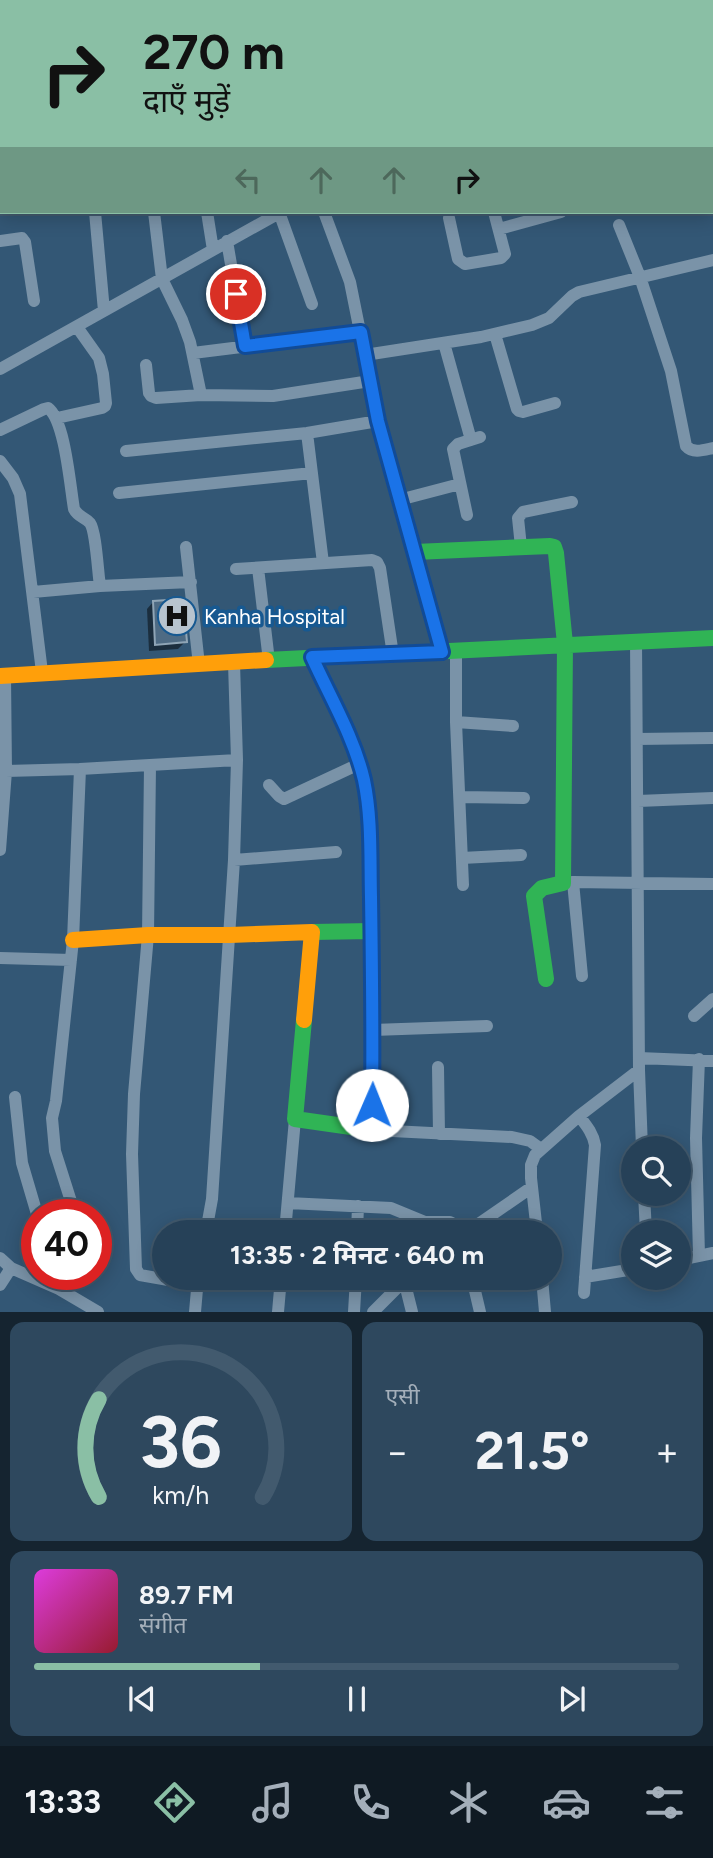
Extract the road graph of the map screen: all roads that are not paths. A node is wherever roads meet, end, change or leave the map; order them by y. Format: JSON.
{"nodes":[{"id":1,"x":96,"y":214,"type":"edge"},
{"id":2,"x":154,"y":214,"type":"edge"},
{"id":3,"x":206,"y":214,"type":"edge"},
{"id":4,"x":276,"y":214,"type":"edge"},
{"id":5,"x":281,"y":214,"type":"edge"},
{"id":6,"x":325,"y":214,"type":"edge"},
{"id":7,"x":495,"y":214,"type":"edge"},
{"id":8,"x":554,"y":214,"type":"edge"},
{"id":9,"x":449,"y":218,"type":"dead end"},
{"id":10,"x":619,"y":225,"type":"dead end"},
{"id":11,"x":499,"y":229,"type":"junction"},
{"id":12,"x":0,"y":241,"type":"edge"},
{"id":13,"x":227,"y":241,"type":"junction"},
{"id":14,"x":213,"y":250,"type":"junction"},
{"id":15,"x":713,"y":260,"type":"edge"},
{"id":16,"x":640,"y":277,"type":"junction"},
{"id":17,"x":162,"y":279,"type":"junction"},
{"id":18,"x":33,"y":301,"type":"dead end"},
{"id":19,"x":312,"y":304,"type":"dead end"},
{"id":20,"x":104,"y":311,"type":"junction"},
{"id":21,"x":77,"y":327,"type":"junction"},
{"id":22,"x":361,"y":332,"type":"junction"},
{"id":23,"x":495,"y":334,"type":"junction"},
{"id":24,"x":444,"y":343,"type":"junction"},
{"id":25,"x":245,"y":346,"type":"junction"},
{"id":26,"x":193,"y":353,"type":"junction"},
{"id":27,"x":365,"y":355,"type":"junction"},
{"id":28,"x":146,"y":365,"type":"dead end"},
{"id":29,"x":0,"y":369,"type":"edge"},
{"id":30,"x":370,"y":381,"type":"junction"},
{"id":31,"x":201,"y":395,"type":"junction"},
{"id":32,"x":555,"y":404,"type":"dead end"},
{"id":33,"x":57,"y":418,"type":"junction"},
{"id":34,"x":378,"y":421,"type":"junction"},
{"id":35,"x":0,"y":430,"type":"edge"},
{"id":36,"x":307,"y":433,"type":"junction"},
{"id":37,"x":713,"y":448,"type":"edge"},
{"id":38,"x":126,"y":451,"type":"dead end"},
{"id":39,"x":0,"y":461,"type":"edge"},
{"id":40,"x":312,"y":473,"type":"junction"},
{"id":41,"x":460,"y":484,"type":"junction"},
{"id":42,"x":118,"y":493,"type":"dead end"},
{"id":43,"x":399,"y":500,"type":"junction"},
{"id":44,"x":572,"y":502,"type":"dead end"},
{"id":45,"x":467,"y":515,"type":"dead end"},
{"id":46,"x":186,"y":547,"type":"dead end"},
{"id":47,"x":521,"y":547,"type":"junction"},
{"id":48,"x":415,"y":552,"type":"junction"},
{"id":49,"x":323,"y":564,"type":"junction"},
{"id":50,"x":258,"y":568,"type":"junction"},
{"id":51,"x":236,"y":569,"type":"dead end"},
{"id":52,"x":191,"y":582,"type":"junction"},
{"id":53,"x":100,"y":586,"type":"junction"},
{"id":54,"x":33,"y":592,"type":"junction"},
{"id":55,"x":713,"y":638,"type":"edge"},
{"id":56,"x":636,"y":641,"type":"junction"},
{"id":57,"x":565,"y":644,"type":"junction"},
{"id":58,"x":449,"y":651,"type":"junction"},
{"id":59,"x":393,"y":655,"type":"junction"},
{"id":60,"x":312,"y":657,"type":"junction"},
{"id":61,"x":269,"y":661,"type":"junction"},
{"id":62,"x":234,"y":663,"type":"junction"},
{"id":63,"x":199,"y":665,"type":"junction"},
{"id":64,"x":42,"y":673,"type":"junction"},
{"id":65,"x":3,"y":676,"type":"edge"},
{"id":66,"x":456,"y":722,"type":"junction"},
{"id":67,"x":513,"y":726,"type":"dead end"},
{"id":68,"x":713,"y":738,"type":"edge"},
{"id":69,"x":636,"y":739,"type":"junction"},
{"id":70,"x":237,"y":760,"type":"junction"},
{"id":71,"x":359,"y":764,"type":"junction"},
{"id":72,"x":150,"y":765,"type":"junction"},
{"id":73,"x":80,"y":769,"type":"junction"},
{"id":74,"x":6,"y":771,"type":"junction"},
{"id":75,"x":269,"y":785,"type":"dead end"},
{"id":76,"x":460,"y":797,"type":"junction"},
{"id":77,"x":524,"y":798,"type":"dead end"},
{"id":78,"x":713,"y":798,"type":"edge"},
{"id":79,"x":638,"y":801,"type":"junction"},
{"id":80,"x":0,"y":850,"type":"edge"},
{"id":81,"x":336,"y":852,"type":"dead end"},
{"id":82,"x":521,"y":855,"type":"dead end"},
{"id":83,"x":462,"y":858,"type":"junction"},
{"id":84,"x":233,"y":860,"type":"junction"},
{"id":85,"x":568,"y":883,"type":"junction"},
{"id":86,"x":638,"y":883,"type":"junction"},
{"id":87,"x":713,"y":884,"type":"edge"},
{"id":88,"x":463,"y":885,"type":"dead end"},
{"id":89,"x":372,"y":931,"type":"junction"},
{"id":90,"x":312,"y":932,"type":"junction"},
{"id":91,"x":148,"y":935,"type":"junction"},
{"id":92,"x":230,"y":935,"type":"junction"},
{"id":93,"x":73,"y":940,"type":"junction"},
{"id":94,"x":0,"y":958,"type":"edge"},
{"id":95,"x":71,"y":960,"type":"junction"},
{"id":96,"x":582,"y":976,"type":"dead end"},
{"id":97,"x":546,"y":979,"type":"dead end"},
{"id":98,"x":713,"y":999,"type":"edge"},
{"id":99,"x":694,"y":1016,"type":"dead end"},
{"id":100,"x":486,"y":1026,"type":"dead end"},
{"id":101,"x":373,"y":1030,"type":"junction"},
{"id":102,"x":699,"y":1059,"type":"junction"},
{"id":103,"x":713,"y":1061,"type":"edge"},
{"id":104,"x":639,"y":1064,"type":"junction"},
{"id":105,"x":438,"y":1067,"type":"dead end"},
{"id":106,"x":15,"y":1097,"type":"dead end"},
{"id":107,"x":579,"y":1116,"type":"junction"},
{"id":108,"x":295,"y":1119,"type":"junction"},
{"id":109,"x":372,"y":1130,"type":"junction"},
{"id":110,"x":439,"y":1133,"type":"junction"},
{"id":111,"x":642,"y":1136,"type":"edge"},
{"id":112,"x":541,"y":1149,"type":"junction"},
{"id":113,"x":532,"y":1186,"type":"junction"},
{"id":114,"x":33,"y":1199,"type":"edge"},
{"id":115,"x":70,"y":1199,"type":"edge"},
{"id":116,"x":288,"y":1203,"type":"junction"},
{"id":117,"x":358,"y":1206,"type":"junction"},
{"id":118,"x":208,"y":1220,"type":"edge"},
{"id":119,"x":286,"y":1220,"type":"edge"},
{"id":120,"x":357,"y":1220,"type":"edge"},
{"id":121,"x":421,"y":1220,"type":"edge"},
{"id":122,"x":484,"y":1220,"type":"edge"},
{"id":123,"x":536,"y":1220,"type":"edge"},
{"id":124,"x":713,"y":1253,"type":"edge"},
{"id":125,"x":699,"y":1256,"type":"junction"},
{"id":126,"x":0,"y":1258,"type":"edge"},
{"id":127,"x":691,"y":1258,"type":"edge"},
{"id":128,"x":11,"y":1268,"type":"junction"},
{"id":129,"x":621,"y":1271,"type":"edge"},
{"id":130,"x":21,"y":1272,"type":"edge"},
{"id":131,"x":152,"y":1276,"type":"edge"},
{"id":132,"x":585,"y":1277,"type":"junction"},
{"id":133,"x":0,"y":1285,"type":"edge"},
{"id":134,"x":61,"y":1290,"type":"edge"},
{"id":135,"x":196,"y":1290,"type":"edge"},
{"id":136,"x":280,"y":1290,"type":"edge"},
{"id":137,"x":355,"y":1290,"type":"edge"},
{"id":138,"x":394,"y":1290,"type":"edge"},
{"id":139,"x":407,"y":1290,"type":"edge"},
{"id":140,"x":475,"y":1290,"type":"edge"},
{"id":141,"x":543,"y":1290,"type":"edge"},
{"id":142,"x":583,"y":1293,"type":"dead end"},
{"id":143,"x":98,"y":1312,"type":"edge"},
{"id":144,"x":195,"y":1312,"type":"edge"},
{"id":145,"x":278,"y":1312,"type":"edge"},
{"id":146,"x":354,"y":1312,"type":"edge"},
{"id":147,"x":373,"y":1312,"type":"edge"},
{"id":148,"x":412,"y":1312,"type":"edge"},
{"id":149,"x":480,"y":1312,"type":"edge"},
{"id":150,"x":545,"y":1312,"type":"edge"}],
"edges":[{"from":1,"to":20,"type":"street"},
{"from":2,"to":17,"type":"street"},
{"from":3,"to":14,"type":"street"},
{"from":4,"to":13,"type":"street"},
{"from":5,"to":19,"type":"street"},
{"from":6,"to":22,"type":"street"},
{"from":7,"to":11,"type":"street"},
{"from":8,"to":11,"type":"street"},
{"from":9,"to":11,"type":"street"},
{"from":10,"to":16,"type":"street"},
{"from":12,"to":18,"type":"street"},
{"from":13,"to":14,"type":"street"},
{"from":13,"to":25,"type":"street"},
{"from":14,"to":17,"type":"street"},
{"from":15,"to":16,"type":"street"},
{"from":16,"to":23,"type":"street"},
{"from":16,"to":37,"type":"street"},
{"from":17,"to":20,"type":"street"},
{"from":17,"to":26,"type":"street"},
{"from":20,"to":21,"type":"street"},
{"from":21,"to":29,"type":"street"},
{"from":21,"to":33,"type":"street"},
{"from":22,"to":25,"type":"street"},
{"from":22,"to":27,"type":"street"},
{"from":23,"to":24,"type":"street"},
{"from":23,"to":32,"type":"street"},
{"from":24,"to":27,"type":"street"},
{"from":24,"to":41,"type":"street"},
{"from":25,"to":26,"type":"street"},
{"from":26,"to":31,"type":"street"},
{"from":27,"to":30,"type":"street"},
{"from":28,"to":31,"type":"street"},
{"from":30,"to":31,"type":"street"},
{"from":30,"to":34,"type":"street"},
{"from":33,"to":35,"type":"street"},
{"from":33,"to":53,"type":"street"},
{"from":34,"to":36,"type":"street"},
{"from":34,"to":43,"type":"street"},
{"from":36,"to":38,"type":"street"},
{"from":36,"to":40,"type":"street"},
{"from":39,"to":54,"type":"street"},
{"from":40,"to":42,"type":"street"},
{"from":40,"to":49,"type":"street"},
{"from":41,"to":43,"type":"street"},
{"from":41,"to":45,"type":"street"},
{"from":43,"to":48,"type":"street"},
{"from":44,"to":47,"type":"street"},
{"from":46,"to":52,"type":"street"},
{"from":47,"to":48,"type":"street"},
{"from":47,"to":57,"type":"street"},
{"from":48,"to":58,"type":"street"},
{"from":49,"to":50,"type":"street"},
{"from":49,"to":59,"type":"street"},
{"from":50,"to":51,"type":"street"},
{"from":50,"to":61,"type":"street"},
{"from":52,"to":53,"type":"street"},
{"from":52,"to":63,"type":"street"},
{"from":53,"to":54,"type":"street"},
{"from":54,"to":64,"type":"street"},
{"from":55,"to":56,"type":"street"},
{"from":56,"to":57,"type":"street"},
{"from":56,"to":69,"type":"street"},
{"from":57,"to":58,"type":"street"},
{"from":57,"to":85,"type":"street"},
{"from":58,"to":59,"type":"street"},
{"from":58,"to":66,"type":"street"},
{"from":59,"to":60,"type":"street"},
{"from":60,"to":61,"type":"street"},
{"from":60,"to":71,"type":"street"},
{"from":61,"to":62,"type":"street"},
{"from":62,"to":63,"type":"street"},
{"from":62,"to":70,"type":"street"},
{"from":63,"to":64,"type":"street"},
{"from":64,"to":65,"type":"street"},
{"from":65,"to":74,"type":"street"},
{"from":66,"to":67,"type":"street"},
{"from":66,"to":76,"type":"street"},
{"from":68,"to":69,"type":"street"},
{"from":69,"to":79,"type":"street"},
{"from":70,"to":72,"type":"street"},
{"from":70,"to":84,"type":"street"},
{"from":71,"to":75,"type":"street"},
{"from":71,"to":89,"type":"street"},
{"from":72,"to":73,"type":"street"},
{"from":72,"to":91,"type":"street"},
{"from":73,"to":74,"type":"street"},
{"from":73,"to":93,"type":"street"},
{"from":74,"to":80,"type":"street"},
{"from":76,"to":77,"type":"street"},
{"from":76,"to":83,"type":"street"},
{"from":78,"to":79,"type":"street"},
{"from":79,"to":86,"type":"street"},
{"from":81,"to":84,"type":"street"},
{"from":82,"to":83,"type":"street"},
{"from":83,"to":88,"type":"street"},
{"from":84,"to":92,"type":"street"},
{"from":85,"to":86,"type":"street"},
{"from":85,"to":96,"type":"street"},
{"from":85,"to":97,"type":"street"},
{"from":86,"to":87,"type":"street"},
{"from":86,"to":104,"type":"street"},
{"from":89,"to":90,"type":"street"},
{"from":89,"to":101,"type":"street"},
{"from":90,"to":92,"type":"street"},
{"from":90,"to":108,"type":"street"},
{"from":91,"to":92,"type":"street"},
{"from":91,"to":93,"type":"street"},
{"from":91,"to":131,"type":"street"},
{"from":92,"to":118,"type":"street"},
{"from":93,"to":95,"type":"street"},
{"from":94,"to":95,"type":"street"},
{"from":95,"to":115,"type":"street"},
{"from":98,"to":99,"type":"street"},
{"from":100,"to":101,"type":"street"},
{"from":101,"to":109,"type":"street"},
{"from":102,"to":103,"type":"street"},
{"from":102,"to":104,"type":"street"},
{"from":102,"to":125,"type":"street"},
{"from":104,"to":107,"type":"street"},
{"from":104,"to":111,"type":"street"},
{"from":105,"to":110,"type":"street"},
{"from":106,"to":114,"type":"street"},
{"from":107,"to":112,"type":"street"},
{"from":107,"to":132,"type":"street"},
{"from":108,"to":109,"type":"street"},
{"from":108,"to":116,"type":"street"},
{"from":109,"to":110,"type":"street"},
{"from":110,"to":112,"type":"street"},
{"from":112,"to":113,"type":"street"},
{"from":113,"to":122,"type":"street"},
{"from":113,"to":123,"type":"street"},
{"from":116,"to":117,"type":"street"},
{"from":116,"to":119,"type":"street"},
{"from":117,"to":120,"type":"street"},
{"from":117,"to":121,"type":"street"},
{"from":124,"to":125,"type":"street"},
{"from":125,"to":127,"type":"street"},
{"from":126,"to":128,"type":"street"},
{"from":128,"to":130,"type":"street"},
{"from":128,"to":133,"type":"street"},
{"from":129,"to":132,"type":"street"},
{"from":132,"to":142,"type":"street"},
{"from":134,"to":143,"type":"street"},
{"from":135,"to":144,"type":"street"},
{"from":136,"to":145,"type":"street"},
{"from":137,"to":146,"type":"street"},
{"from":138,"to":147,"type":"street"},
{"from":139,"to":148,"type":"street"},
{"from":140,"to":149,"type":"street"},
{"from":141,"to":150,"type":"street"}]}
